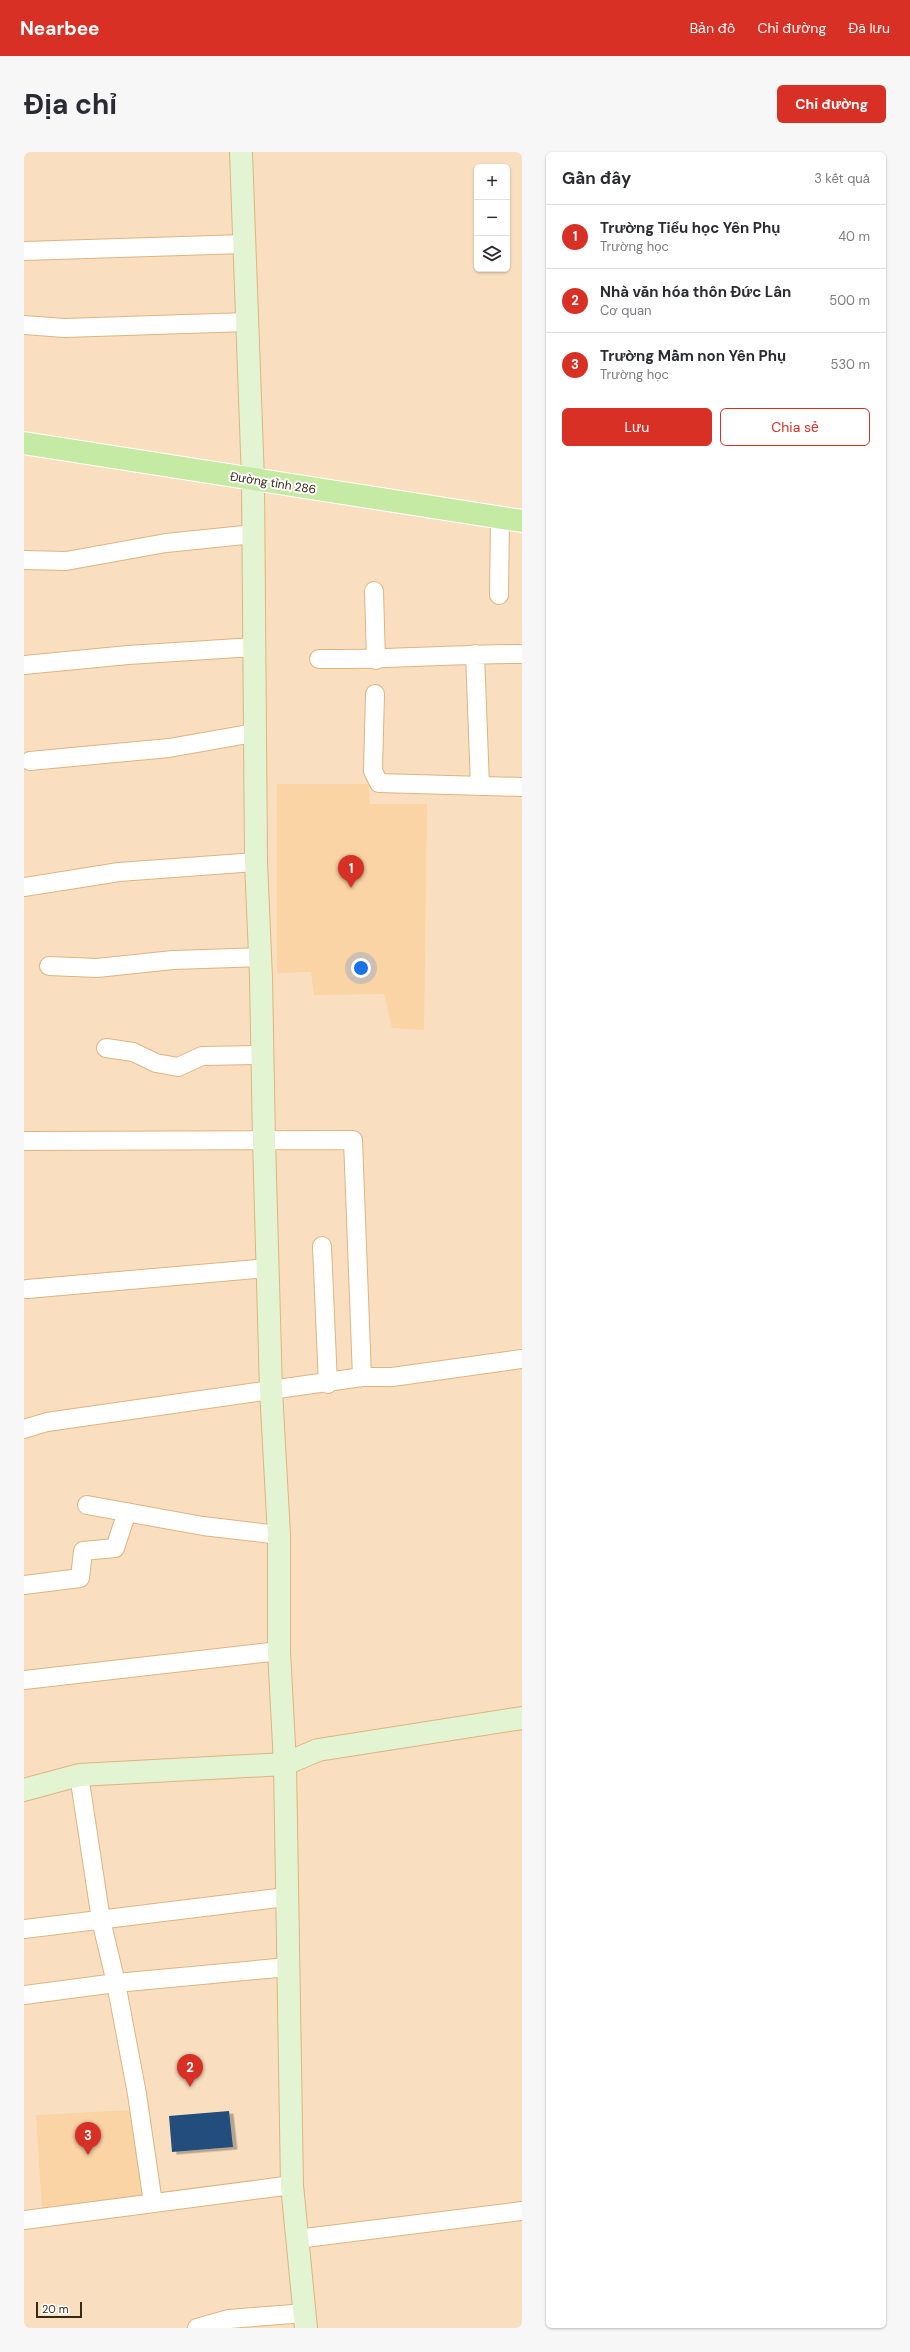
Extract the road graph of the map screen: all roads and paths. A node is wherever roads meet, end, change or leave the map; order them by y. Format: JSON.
{"nodes":[{"id":1,"x":242,"y":152,"type":"edge"},
{"id":2,"x":245,"y":244,"type":"junction"},
{"id":3,"x":24,"y":251,"type":"edge"},
{"id":4,"x":248,"y":322,"type":"junction"},
{"id":5,"x":24,"y":325,"type":"edge"},
{"id":6,"x":24,"y":443,"type":"edge"},
{"id":7,"x":253,"y":480,"type":"junction"},
{"id":8,"x":500,"y":518,"type":"junction"},
{"id":9,"x":522,"y":521,"type":"edge"},
{"id":10,"x":254,"y":534,"type":"junction"},
{"id":11,"x":24,"y":560,"type":"edge"},
{"id":12,"x":374,"y":591,"type":"dead end"},
{"id":13,"x":499,"y":595,"type":"dead end"},
{"id":14,"x":254,"y":647,"type":"junction"},
{"id":15,"x":476,"y":654,"type":"junction"},
{"id":16,"x":522,"y":654,"type":"edge"},
{"id":17,"x":319,"y":659,"type":"dead end"},
{"id":18,"x":376,"y":660,"type":"junction"},
{"id":19,"x":24,"y":665,"type":"edge"},
{"id":20,"x":375,"y":694,"type":"dead end"},
{"id":21,"x":254,"y":733,"type":"junction"},
{"id":22,"x":30,"y":761,"type":"dead end"},
{"id":23,"x":480,"y":786,"type":"junction"},
{"id":24,"x":522,"y":787,"type":"edge"},
{"id":25,"x":256,"y":862,"type":"junction"},
{"id":26,"x":24,"y":887,"type":"edge"},
{"id":27,"x":260,"y":957,"type":"junction"},
{"id":28,"x":48,"y":966,"type":"dead end"},
{"id":29,"x":106,"y":1048,"type":"dead end"},
{"id":30,"x":262,"y":1055,"type":"junction"},
{"id":31,"x":24,"y":1140,"type":"edge"},
{"id":32,"x":264,"y":1140,"type":"junction"},
{"id":33,"x":322,"y":1246,"type":"dead end"},
{"id":34,"x":268,"y":1268,"type":"junction"},
{"id":35,"x":27,"y":1289,"type":"dead end"},
{"id":36,"x":522,"y":1359,"type":"edge"},
{"id":37,"x":362,"y":1377,"type":"junction"},
{"id":38,"x":328,"y":1384,"type":"junction"},
{"id":39,"x":271,"y":1390,"type":"junction"},
{"id":40,"x":24,"y":1429,"type":"edge"},
{"id":41,"x":87,"y":1505,"type":"dead end"},
{"id":42,"x":127,"y":1512,"type":"junction"},
{"id":43,"x":279,"y":1535,"type":"junction"},
{"id":44,"x":24,"y":1585,"type":"edge"},
{"id":45,"x":279,"y":1651,"type":"junction"},
{"id":46,"x":24,"y":1680,"type":"edge"},
{"id":47,"x":522,"y":1718,"type":"edge"},
{"id":48,"x":285,"y":1764,"type":"junction"},
{"id":49,"x":79,"y":1775,"type":"junction"},
{"id":50,"x":24,"y":1790,"type":"edge"},
{"id":51,"x":286,"y":1897,"type":"junction"},
{"id":52,"x":101,"y":1920,"type":"junction"},
{"id":53,"x":24,"y":1929,"type":"edge"},
{"id":54,"x":288,"y":1967,"type":"junction"},
{"id":55,"x":116,"y":1983,"type":"junction"},
{"id":56,"x":24,"y":1995,"type":"edge"},
{"id":57,"x":292,"y":2185,"type":"junction"},
{"id":58,"x":153,"y":2203,"type":"junction"},
{"id":59,"x":522,"y":2211,"type":"edge"},
{"id":60,"x":24,"y":2220,"type":"edge"},
{"id":61,"x":297,"y":2239,"type":"junction"},
{"id":62,"x":305,"y":2321,"type":"edge"},
{"id":63,"x":229,"y":2324,"type":"edge"},
{"id":64,"x":197,"y":2328,"type":"edge"}],
"edges":[{"from":1,"to":2,"type":"street"},
{"from":2,"to":3,"type":"street"},
{"from":2,"to":4,"type":"street"},
{"from":4,"to":5,"type":"street"},
{"from":4,"to":7,"type":"street"},
{"from":6,"to":7,"type":"main road","name":"Đường tỉnh 286"},
{"from":7,"to":8,"type":"main road","name":"Đường tỉnh 286"},
{"from":7,"to":10,"type":"street"},
{"from":8,"to":9,"type":"main road","name":"Đường tỉnh 286"},
{"from":8,"to":13,"type":"street"},
{"from":10,"to":11,"type":"street"},
{"from":10,"to":14,"type":"street"},
{"from":12,"to":18,"type":"street"},
{"from":14,"to":19,"type":"street"},
{"from":14,"to":21,"type":"street"},
{"from":15,"to":16,"type":"street"},
{"from":15,"to":18,"type":"street"},
{"from":15,"to":23,"type":"street"},
{"from":17,"to":18,"type":"street"},
{"from":20,"to":23,"type":"street"},
{"from":21,"to":22,"type":"street"},
{"from":21,"to":25,"type":"street"},
{"from":23,"to":24,"type":"street"},
{"from":25,"to":26,"type":"street"},
{"from":25,"to":27,"type":"street"},
{"from":27,"to":28,"type":"street"},
{"from":27,"to":30,"type":"street"},
{"from":29,"to":30,"type":"street"},
{"from":30,"to":32,"type":"street"},
{"from":31,"to":32,"type":"street"},
{"from":32,"to":34,"type":"street"},
{"from":32,"to":37,"type":"street"},
{"from":33,"to":38,"type":"street"},
{"from":34,"to":35,"type":"street"},
{"from":34,"to":39,"type":"street"},
{"from":36,"to":37,"type":"street"},
{"from":37,"to":38,"type":"street"},
{"from":38,"to":39,"type":"street"},
{"from":39,"to":40,"type":"street"},
{"from":39,"to":43,"type":"street"},
{"from":41,"to":42,"type":"street"},
{"from":42,"to":43,"type":"street"},
{"from":42,"to":44,"type":"street"},
{"from":43,"to":45,"type":"street"},
{"from":45,"to":46,"type":"street"},
{"from":45,"to":48,"type":"street"},
{"from":47,"to":48,"type":"street"},
{"from":48,"to":49,"type":"street"},
{"from":48,"to":51,"type":"street"},
{"from":49,"to":50,"type":"street"},
{"from":49,"to":52,"type":"street"},
{"from":51,"to":52,"type":"street"},
{"from":51,"to":54,"type":"street"},
{"from":52,"to":53,"type":"street"},
{"from":52,"to":55,"type":"street"},
{"from":54,"to":55,"type":"street"},
{"from":54,"to":57,"type":"street"},
{"from":55,"to":56,"type":"street"},
{"from":55,"to":58,"type":"street"},
{"from":57,"to":58,"type":"street"},
{"from":57,"to":61,"type":"street"},
{"from":58,"to":60,"type":"street"},
{"from":59,"to":61,"type":"street"},
{"from":61,"to":62,"type":"street"},
{"from":62,"to":63,"type":"street"},
{"from":63,"to":64,"type":"street"}]}
